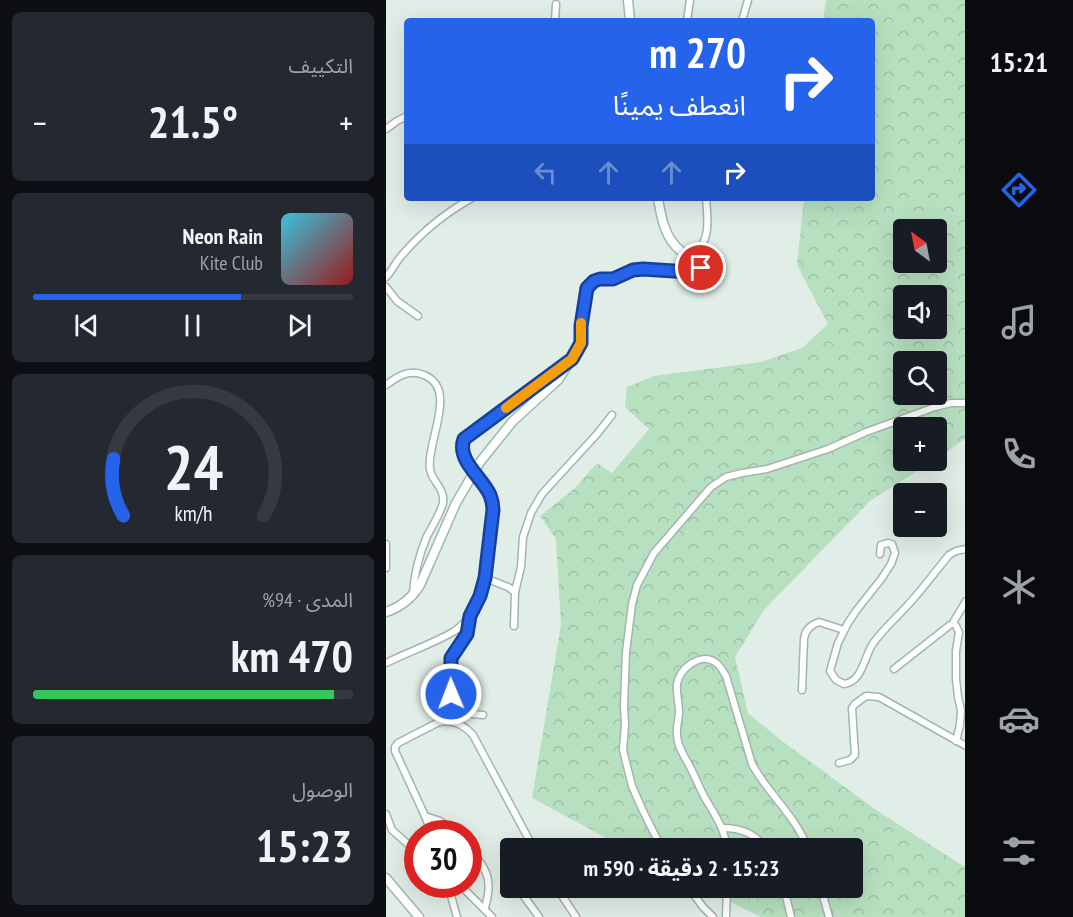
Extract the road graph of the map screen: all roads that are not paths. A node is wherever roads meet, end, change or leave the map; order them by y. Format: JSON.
{"nodes":[{"id":1,"x":628,"y":0,"type":"edge"},
{"id":2,"x":690,"y":0,"type":"edge"},
{"id":3,"x":748,"y":0,"type":"edge"},
{"id":4,"x":556,"y":4,"type":"dead end"},
{"id":5,"x":555,"y":18,"type":"edge"},
{"id":6,"x":630,"y":18,"type":"edge"},
{"id":7,"x":687,"y":18,"type":"edge"},
{"id":8,"x":743,"y":18,"type":"edge"},
{"id":9,"x":404,"y":117,"type":"edge"},
{"id":10,"x":386,"y":129,"type":"edge"},
{"id":11,"x":467,"y":201,"type":"edge"},
{"id":12,"x":659,"y":201,"type":"edge"},
{"id":13,"x":706,"y":201,"type":"edge"},
{"id":14,"x":693,"y":257,"type":"junction"},
{"id":15,"x":386,"y":277,"type":"edge"},
{"id":16,"x":386,"y":287,"type":"edge"},
{"id":17,"x":419,"y":316,"type":"dead end"},
{"id":18,"x":572,"y":359,"type":"junction"},
{"id":19,"x":386,"y":385,"type":"edge"},
{"id":20,"x":965,"y":404,"type":"edge"},
{"id":21,"x":612,"y":415,"type":"dead end"},
{"id":22,"x":386,"y":544,"type":"edge"},
{"id":23,"x":965,"y":549,"type":"edge"},
{"id":24,"x":880,"y":554,"type":"dead end"},
{"id":25,"x":386,"y":568,"type":"edge"},
{"id":26,"x":485,"y":578,"type":"junction"},
{"id":27,"x":515,"y":592,"type":"junction"},
{"id":28,"x":413,"y":596,"type":"junction"},
{"id":29,"x":965,"y":601,"type":"edge"},
{"id":30,"x":386,"y":612,"type":"edge"},
{"id":31,"x":470,"y":616,"type":"junction"},
{"id":32,"x":953,"y":624,"type":"junction"},
{"id":33,"x":514,"y":626,"type":"dead end"},
{"id":34,"x":844,"y":630,"type":"junction"},
{"id":35,"x":965,"y":631,"type":"edge"},
{"id":36,"x":959,"y":636,"type":"junction"},
{"id":37,"x":386,"y":663,"type":"edge"},
{"id":38,"x":894,"y":669,"type":"dead end"},
{"id":39,"x":802,"y":690,"type":"dead end"},
{"id":40,"x":483,"y":715,"type":"dead end"},
{"id":41,"x":956,"y":741,"type":"junction"},
{"id":42,"x":965,"y":746,"type":"edge"},
{"id":43,"x":839,"y":763,"type":"dead end"},
{"id":44,"x":386,"y":814,"type":"edge"},
{"id":45,"x":425,"y":816,"type":"junction"},
{"id":46,"x":427,"y":820,"type":"edge"},
{"id":47,"x":437,"y":820,"type":"edge"},
{"id":48,"x":722,"y":828,"type":"junction"},
{"id":49,"x":528,"y":838,"type":"edge"},
{"id":50,"x":656,"y":838,"type":"edge"},
{"id":51,"x":726,"y":838,"type":"edge"},
{"id":52,"x":757,"y":838,"type":"edge"},
{"id":53,"x":803,"y":838,"type":"edge"},
{"id":54,"x":404,"y":841,"type":"edge"},
{"id":55,"x":482,"y":866,"type":"edge"},
{"id":56,"x":386,"y":878,"type":"edge"},
{"id":57,"x":451,"y":898,"type":"edge"},
{"id":58,"x":474,"y":898,"type":"edge"},
{"id":59,"x":525,"y":898,"type":"edge"},
{"id":60,"x":564,"y":898,"type":"edge"},
{"id":61,"x":696,"y":898,"type":"edge"},
{"id":62,"x":727,"y":898,"type":"edge"},
{"id":63,"x":786,"y":898,"type":"edge"},
{"id":64,"x":824,"y":898,"type":"edge"},
{"id":65,"x":485,"y":908,"type":"junction"},
{"id":66,"x":419,"y":917,"type":"edge"},
{"id":67,"x":457,"y":917,"type":"edge"},
{"id":68,"x":492,"y":917,"type":"edge"},
{"id":69,"x":539,"y":917,"type":"edge"},
{"id":70,"x":576,"y":917,"type":"edge"},
{"id":71,"x":713,"y":917,"type":"edge"},
{"id":72,"x":726,"y":917,"type":"edge"},
{"id":73,"x":791,"y":917,"type":"edge"},
{"id":74,"x":829,"y":917,"type":"edge"}],
"edges":[{"from":1,"to":6,"type":"main road"},
{"from":2,"to":7,"type":"street"},
{"from":3,"to":8,"type":"street"},
{"from":4,"to":5,"type":"street"},
{"from":9,"to":10,"type":"street"},
{"from":11,"to":15,"type":"street"},
{"from":12,"to":14,"type":"main road"},
{"from":13,"to":14,"type":"street"},
{"from":14,"to":18,"type":"main road"},
{"from":16,"to":17,"type":"street"},
{"from":18,"to":26,"type":"street","bridge":true},
{"from":18,"to":28,"type":"main road"},
{"from":19,"to":28,"type":"street"},
{"from":20,"to":50,"type":"street"},
{"from":21,"to":27,"type":"street"},
{"from":22,"to":25,"type":"street"},
{"from":23,"to":34,"type":"street"},
{"from":24,"to":34,"type":"street"},
{"from":26,"to":27,"type":"street"},
{"from":26,"to":31,"type":"street"},
{"from":27,"to":33,"type":"street"},
{"from":28,"to":30,"type":"main road"},
{"from":29,"to":32,"type":"street"},
{"from":31,"to":37,"type":"street"},
{"from":31,"to":40,"type":"street"},
{"from":32,"to":36,"type":"street"},
{"from":32,"to":38,"type":"street"},
{"from":34,"to":39,"type":"street"},
{"from":35,"to":36,"type":"street"},
{"from":36,"to":41,"type":"street"},
{"from":41,"to":42,"type":"street"},
{"from":41,"to":43,"type":"street"},
{"from":44,"to":54,"type":"street"},
{"from":45,"to":46,"type":"street"},
{"from":45,"to":47,"type":"street"},
{"from":45,"to":49,"type":"street"},
{"from":48,"to":51,"type":"street"},
{"from":48,"to":52,"type":"street"},
{"from":48,"to":53,"type":"street"},
{"from":55,"to":65,"type":"street"},
{"from":56,"to":66,"type":"main road"},
{"from":57,"to":67,"type":"street"},
{"from":58,"to":65,"type":"street"},
{"from":59,"to":69,"type":"street"},
{"from":60,"to":70,"type":"street"},
{"from":61,"to":71,"type":"street"},
{"from":62,"to":72,"type":"street"},
{"from":63,"to":73,"type":"street"},
{"from":64,"to":74,"type":"street"},
{"from":65,"to":68,"type":"street"}]}
